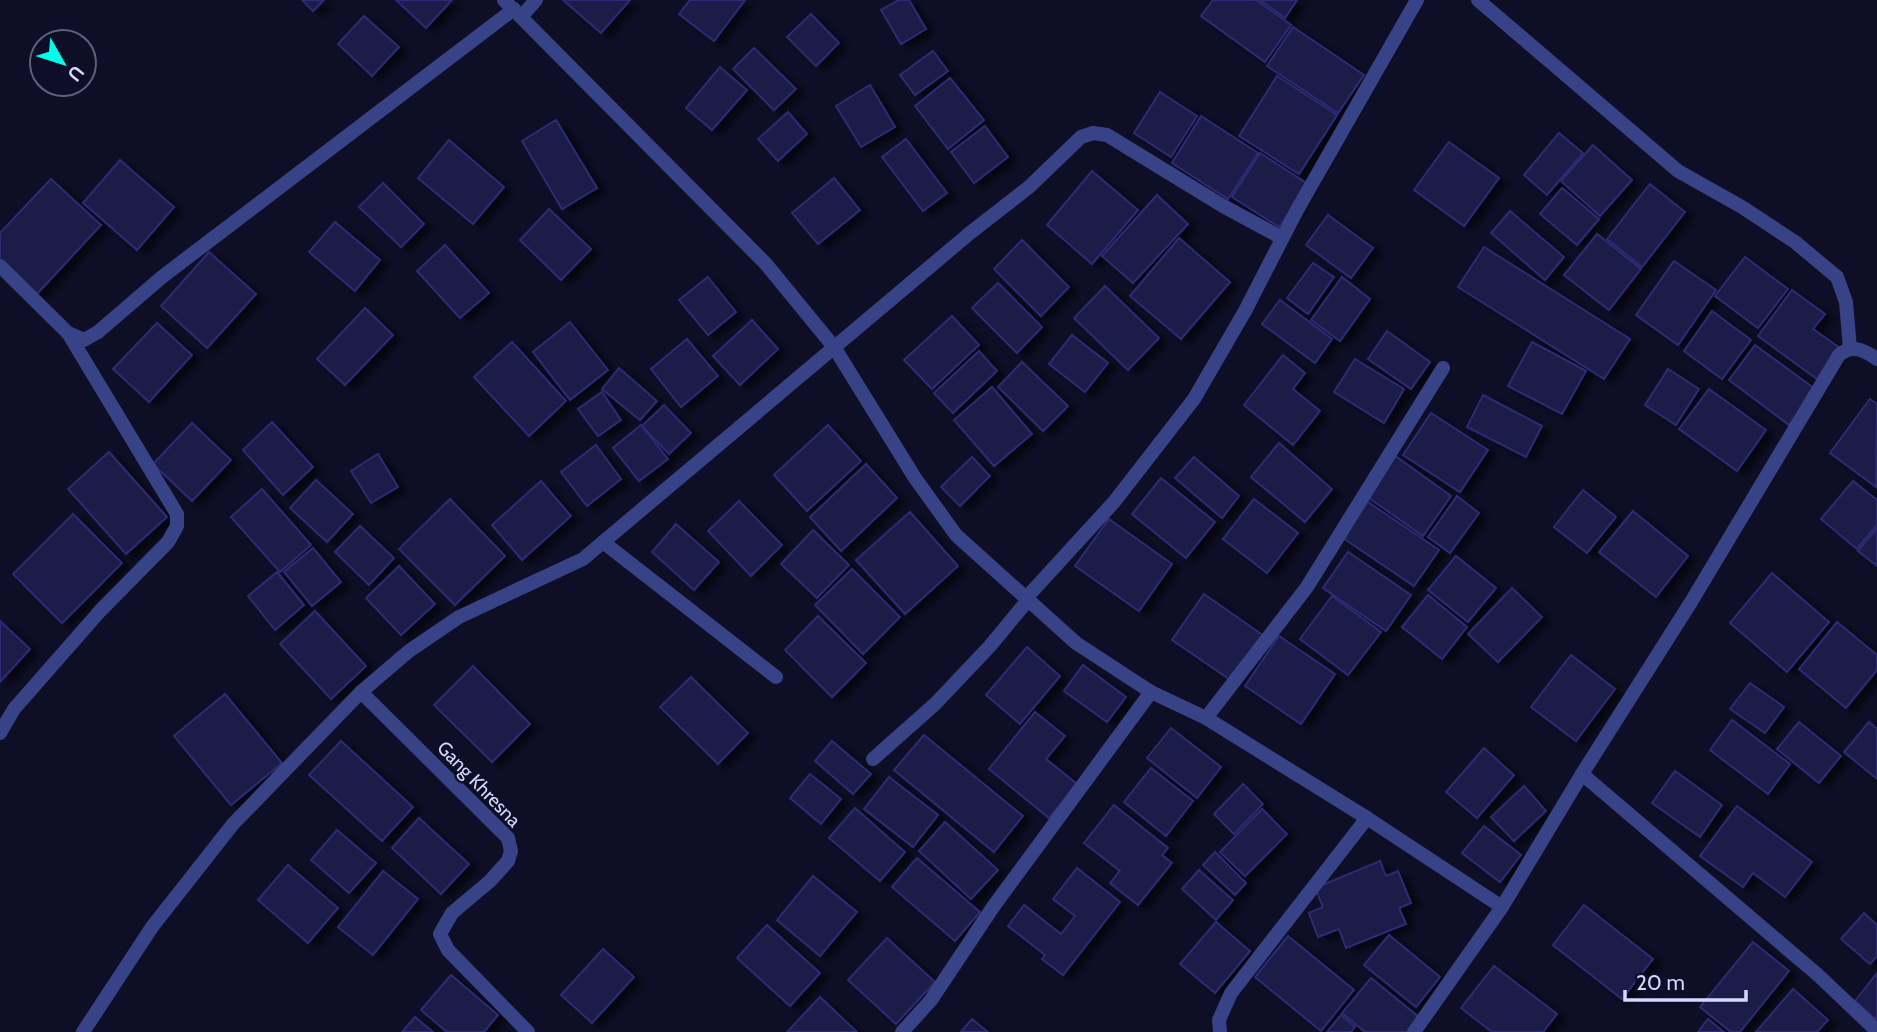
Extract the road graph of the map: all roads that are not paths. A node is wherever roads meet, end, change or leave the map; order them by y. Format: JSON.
{"nodes":[{"id":1,"x":536,"y":0,"type":"edge"},
{"id":2,"x":1417,"y":0,"type":"edge"},
{"id":3,"x":1478,"y":0,"type":"edge"},
{"id":4,"x":514,"y":9,"type":"edge"},
{"id":5,"x":1282,"y":238,"type":"junction"},
{"id":6,"x":0,"y":266,"type":"edge"},
{"id":7,"x":68,"y":333,"type":"junction"},
{"id":8,"x":834,"y":346,"type":"junction"},
{"id":9,"x":1850,"y":349,"type":"junction"},
{"id":10,"x":1877,"y":359,"type":"edge"},
{"id":11,"x":1443,"y":368,"type":"dead end"},
{"id":12,"x":603,"y":542,"type":"junction"},
{"id":13,"x":1027,"y":599,"type":"junction"},
{"id":14,"x":776,"y":677,"type":"dead end"},
{"id":15,"x":361,"y":692,"type":"junction"},
{"id":16,"x":1151,"y":692,"type":"junction"},
{"id":17,"x":1206,"y":718,"type":"junction"},
{"id":18,"x":0,"y":733,"type":"edge"},
{"id":19,"x":873,"y":758,"type":"dead end"},
{"id":20,"x":1582,"y":775,"type":"junction"},
{"id":21,"x":1367,"y":818,"type":"junction"},
{"id":22,"x":1502,"y":907,"type":"junction"},
{"id":23,"x":1877,"y":1031,"type":"edge"},
{"id":24,"x":83,"y":1032,"type":"edge"},
{"id":25,"x":528,"y":1032,"type":"edge"},
{"id":26,"x":902,"y":1032,"type":"edge"},
{"id":27,"x":1220,"y":1032,"type":"edge"},
{"id":28,"x":1414,"y":1032,"type":"edge"}],
"edges":[{"from":1,"to":4,"type":"street"},
{"from":2,"to":5,"type":"street"},
{"from":3,"to":9,"type":"street"},
{"from":4,"to":7,"type":"street"},
{"from":4,"to":8,"type":"street"},
{"from":5,"to":8,"type":"street"},
{"from":5,"to":13,"type":"street"},
{"from":6,"to":7,"type":"street"},
{"from":7,"to":18,"type":"street"},
{"from":8,"to":12,"type":"street"},
{"from":8,"to":13,"type":"street"},
{"from":9,"to":10,"type":"street"},
{"from":9,"to":20,"type":"street"},
{"from":11,"to":17,"type":"street"},
{"from":12,"to":14,"type":"street"},
{"from":12,"to":15,"type":"street"},
{"from":13,"to":16,"type":"street"},
{"from":13,"to":19,"type":"street"},
{"from":15,"to":24,"type":"street"},
{"from":15,"to":25,"type":"street","name":"Gang Khresna"},
{"from":16,"to":17,"type":"street"},
{"from":16,"to":26,"type":"street"},
{"from":17,"to":21,"type":"street"},
{"from":20,"to":22,"type":"street"},
{"from":20,"to":23,"type":"street"},
{"from":21,"to":22,"type":"street"},
{"from":21,"to":27,"type":"street"},
{"from":22,"to":28,"type":"street"}]}
